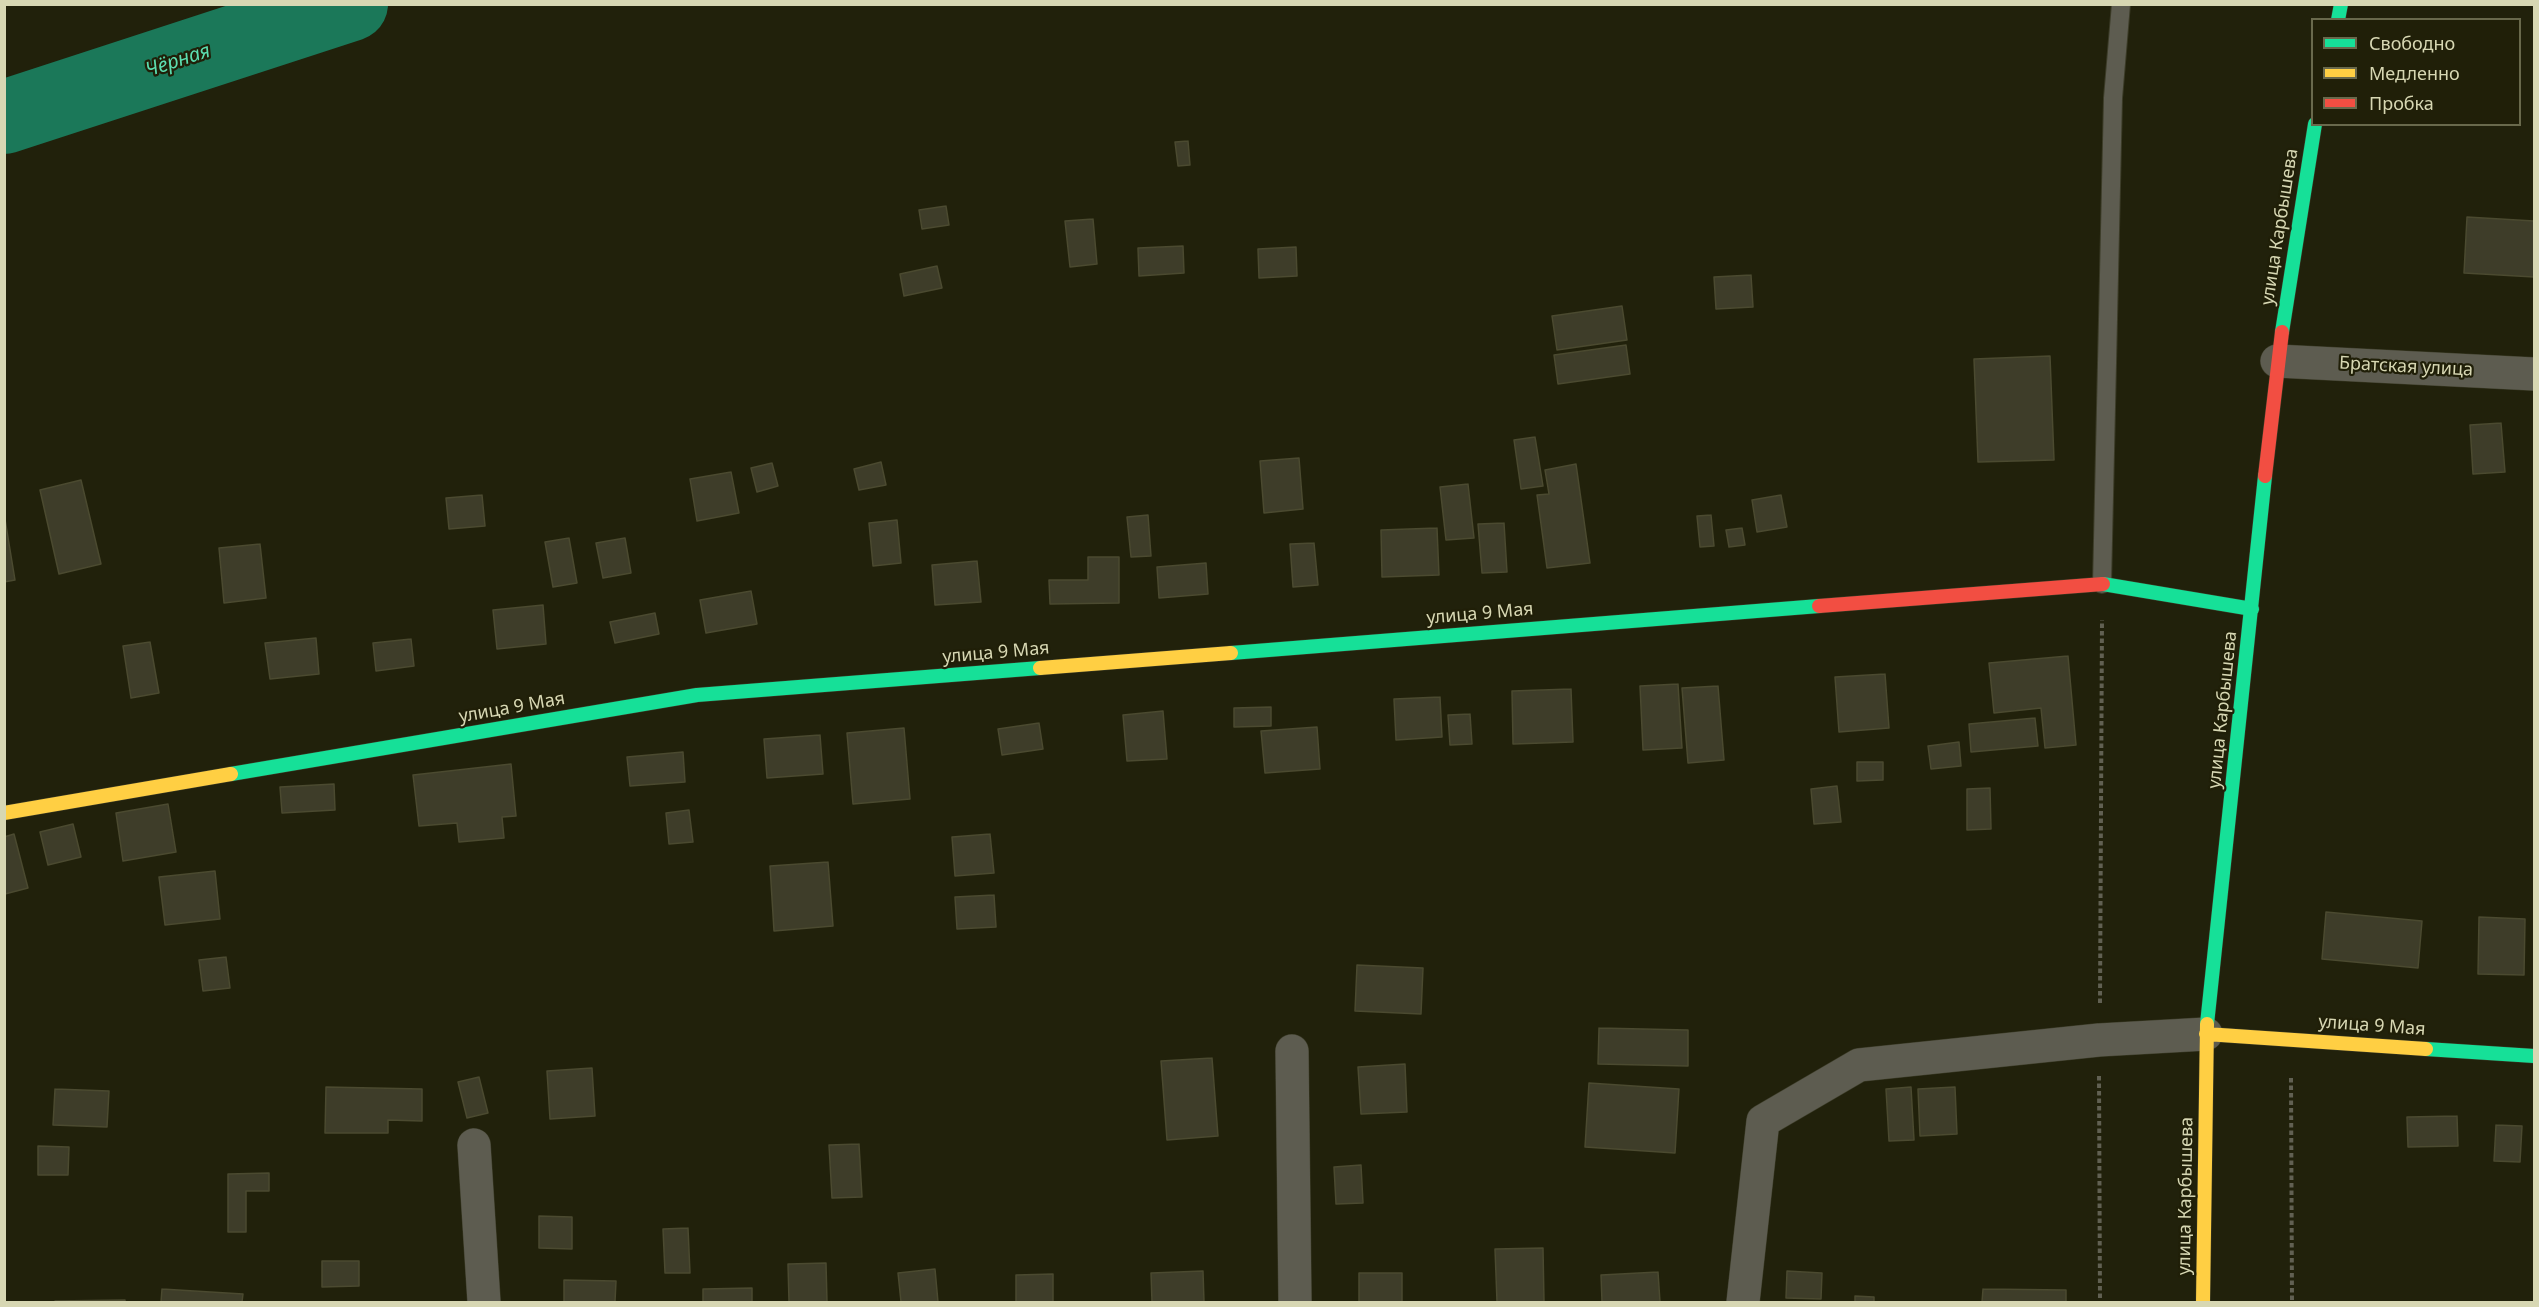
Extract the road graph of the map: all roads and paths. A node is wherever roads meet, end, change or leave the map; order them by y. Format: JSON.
{"nodes":[{"id":1,"x":2121,"y":4,"type":"edge"},
{"id":2,"x":2315,"y":126,"type":"edge"},
{"id":3,"x":2277,"y":361,"type":"junction"},
{"id":4,"x":2535,"y":374,"type":"edge"},
{"id":5,"x":2102,"y":584,"type":"junction"},
{"id":6,"x":2252,"y":609,"type":"junction"},
{"id":7,"x":4,"y":813,"type":"edge"},
{"id":8,"x":2206,"y":1034,"type":"junction"},
{"id":9,"x":2291,"y":1039,"type":"junction"},
{"id":10,"x":2099,"y":1040,"type":"junction"},
{"id":11,"x":1292,"y":1051,"type":"dead end"},
{"id":12,"x":2535,"y":1056,"type":"edge"},
{"id":13,"x":474,"y":1145,"type":"dead end"},
{"id":14,"x":484,"y":1302,"type":"edge"},
{"id":15,"x":1295,"y":1302,"type":"edge"},
{"id":16,"x":1743,"y":1302,"type":"edge"},
{"id":17,"x":2100,"y":1302,"type":"edge"},
{"id":18,"x":2203,"y":1302,"type":"edge"},
{"id":19,"x":2292,"y":1302,"type":"edge"}],
"edges":[{"from":1,"to":5,"type":"lane"},
{"from":2,"to":3,"type":"street","name":"улица Карбышева"},
{"from":3,"to":4,"type":"street","name":"Братская улица"},
{"from":3,"to":6,"type":"street","name":"улица Карбышева"},
{"from":5,"to":6,"type":"street","name":"улица 9 Мая"},
{"from":5,"to":7,"type":"street","name":"улица 9 Мая"},
{"from":5,"to":10,"type":"path"},
{"from":6,"to":8,"type":"street","name":"улица Карбышева"},
{"from":8,"to":9,"type":"street","name":"улица 9 Мая"},
{"from":8,"to":10,"type":"street"},
{"from":8,"to":18,"type":"street","name":"улица Карбышева"},
{"from":9,"to":12,"type":"street","name":"улица 9 Мая"},
{"from":9,"to":19,"type":"path"},
{"from":10,"to":16,"type":"street"},
{"from":10,"to":17,"type":"path"},
{"from":11,"to":15,"type":"street"},
{"from":13,"to":14,"type":"street"}]}
